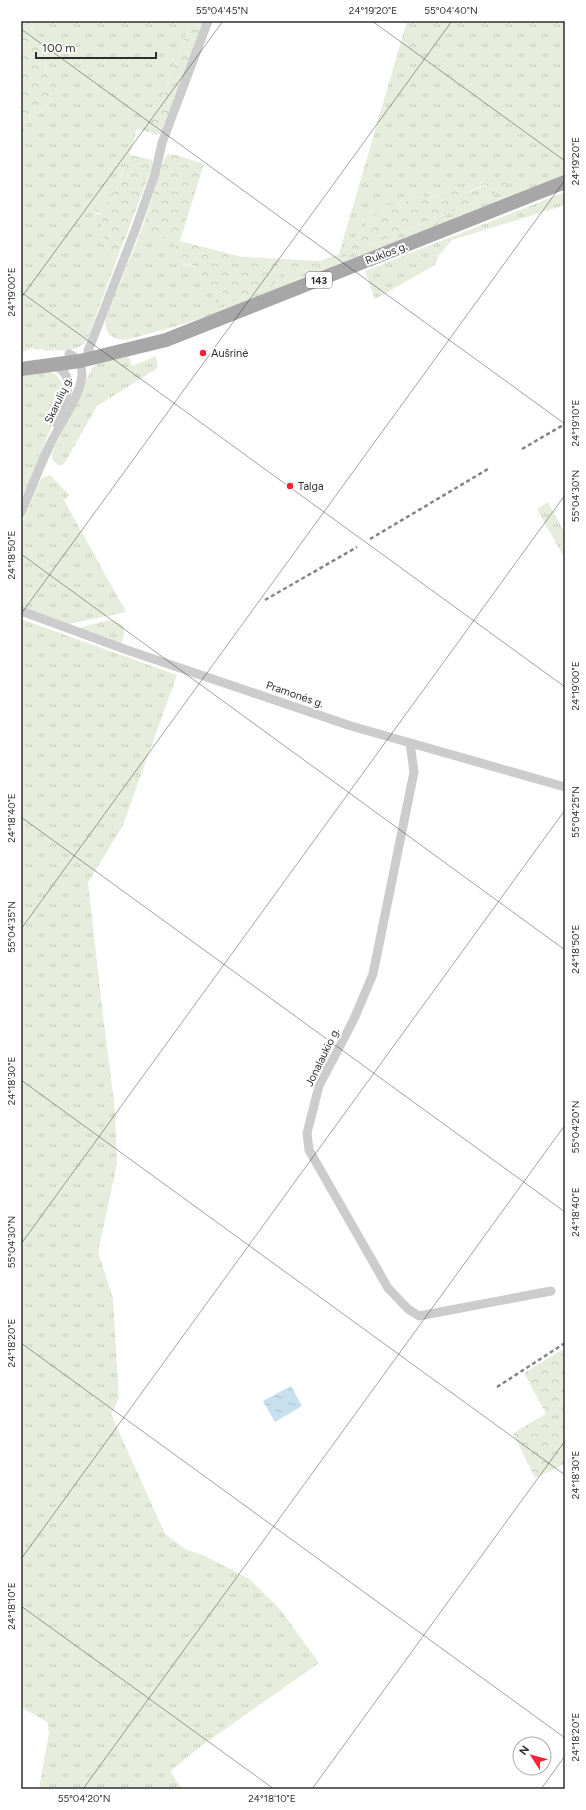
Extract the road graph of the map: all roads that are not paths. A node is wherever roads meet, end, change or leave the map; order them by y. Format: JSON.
{"nodes":[{"id":1,"x":208,"y":21,"type":"edge"},
{"id":2,"x":565,"y":182,"type":"edge"},
{"id":3,"x":79,"y":356,"type":"junction"},
{"id":4,"x":21,"y":361,"type":"edge"},
{"id":5,"x":54,"y":366,"type":"junction"},
{"id":6,"x":21,"y":369,"type":"edge"},
{"id":7,"x":53,"y":437,"type":"junction"},
{"id":8,"x":21,"y":513,"type":"edge"},
{"id":9,"x":21,"y":611,"type":"edge"},
{"id":10,"x":410,"y":743,"type":"junction"},
{"id":11,"x":565,"y":787,"type":"edge"},
{"id":12,"x":552,"y":1291,"type":"dead end"}],
"edges":[{"from":1,"to":3,"type":"street"},
{"from":2,"to":3,"type":"main road","name":"Ruklos g.","number":"143"},
{"from":3,"to":4,"type":"main road","number":"143"},
{"from":3,"to":5,"type":"main road","number":"143"},
{"from":3,"to":7,"type":"street","name":"Skarulių g."},
{"from":5,"to":6,"type":"main road","number":"143"},
{"from":5,"to":7,"type":"street","name":"Skarulių g."},
{"from":7,"to":8,"type":"street","name":"Skarulių g."},
{"from":9,"to":10,"type":"street","name":"Pramonės g."},
{"from":10,"to":11,"type":"street","name":"Pramonės g."},
{"from":10,"to":12,"type":"street","name":"Jonalaukio g."}]}
